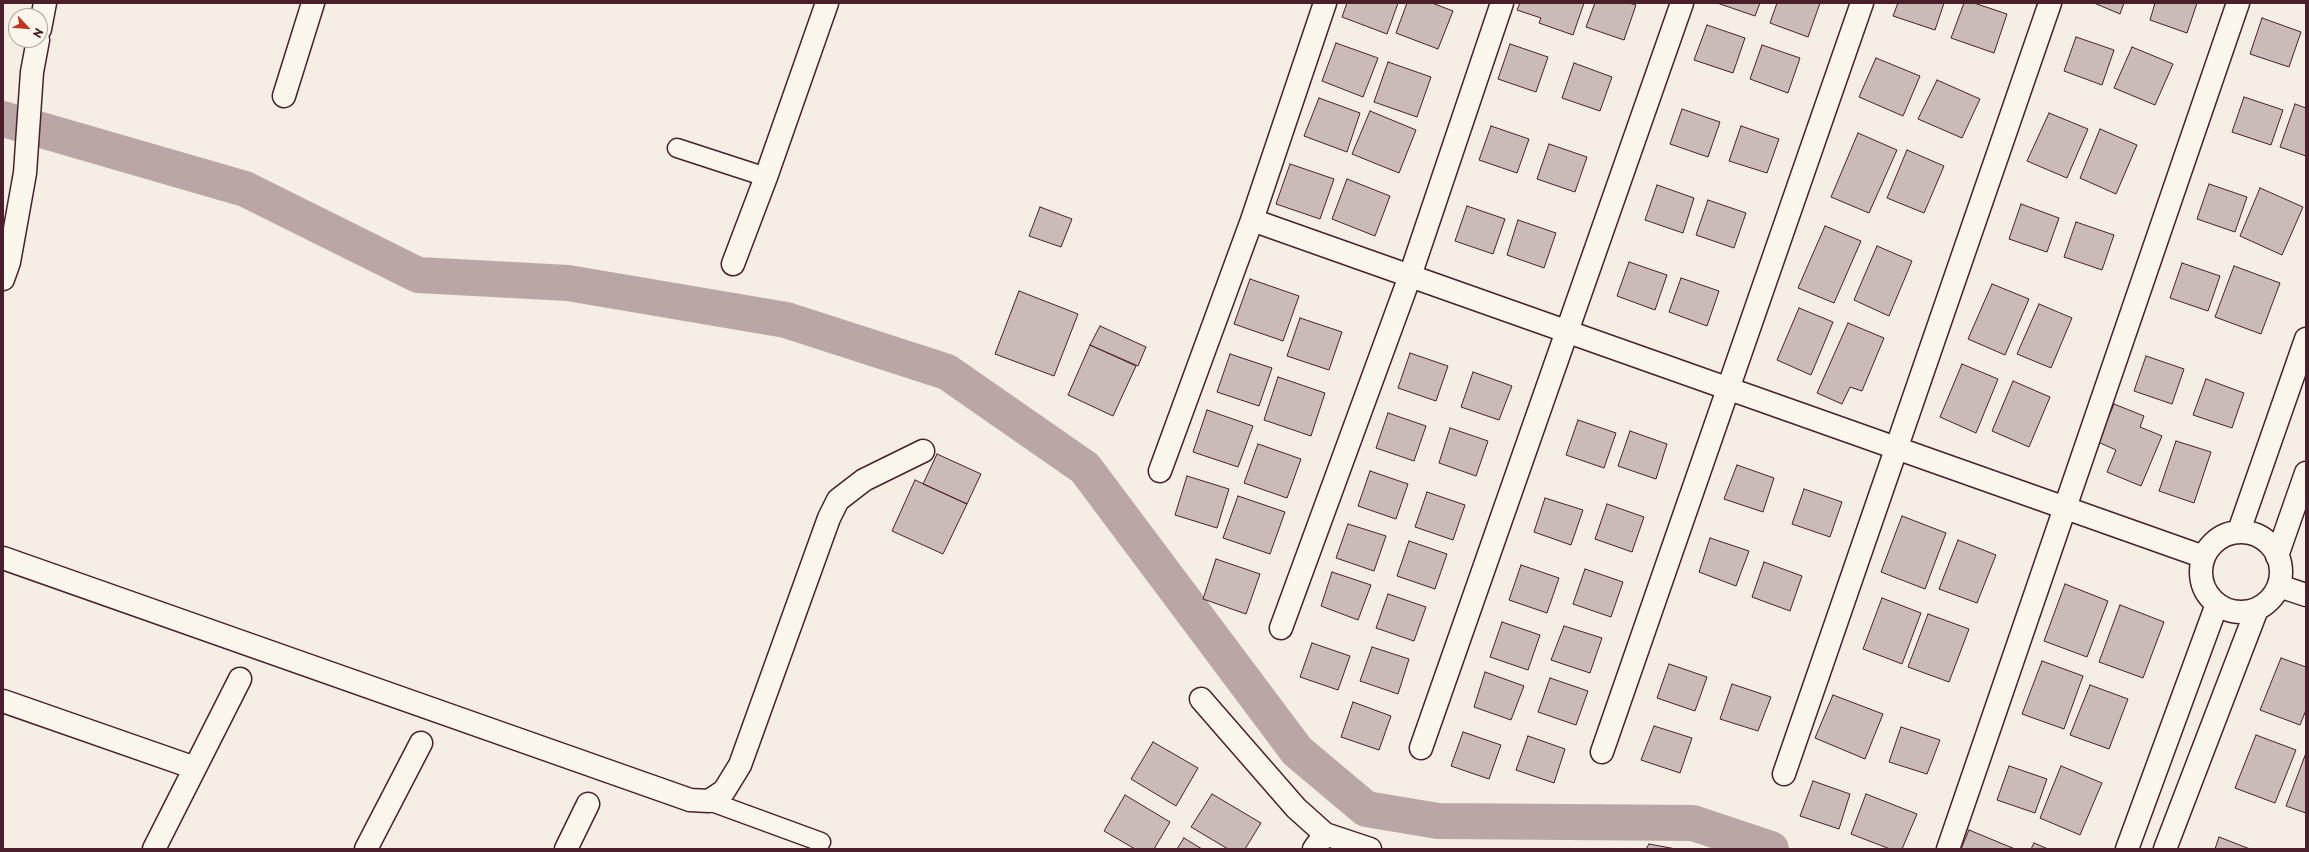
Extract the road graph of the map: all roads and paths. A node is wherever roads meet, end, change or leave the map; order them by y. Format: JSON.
{"nodes":[{"id":1,"x":313,"y":3,"type":"edge"},
{"id":2,"x":827,"y":3,"type":"edge"},
{"id":3,"x":1325,"y":3,"type":"edge"},
{"id":4,"x":1502,"y":3,"type":"edge"},
{"id":5,"x":1682,"y":3,"type":"edge"},
{"id":6,"x":1862,"y":3,"type":"edge"},
{"id":7,"x":2050,"y":3,"type":"edge"},
{"id":8,"x":2238,"y":3,"type":"edge"},
{"id":9,"x":36,"y":48,"type":"edge"},
{"id":10,"x":284,"y":96,"type":"dead end"},
{"id":11,"x":677,"y":148,"type":"dead end"},
{"id":12,"x":766,"y":177,"type":"junction"},
{"id":13,"x":1252,"y":220,"type":"junction"},
{"id":14,"x":733,"y":264,"type":"dead end"},
{"id":15,"x":1410,"y":276,"type":"junction"},
{"id":16,"x":3,"y":279,"type":"edge"},
{"id":17,"x":1567,"y":331,"type":"junction"},
{"id":18,"x":2306,"y":340,"type":"edge"},
{"id":19,"x":1728,"y":389,"type":"junction"},
{"id":20,"x":1896,"y":448,"type":"junction"},
{"id":21,"x":923,"y":451,"type":"dead end"},
{"id":22,"x":1160,"y":471,"type":"dead end"},
{"id":23,"x":2306,"y":473,"type":"edge"},
{"id":24,"x":2064,"y":507,"type":"junction"},
{"id":25,"x":2239,"y":532,"type":"junction"},
{"id":26,"x":2278,"y":556,"type":"junction"},
{"id":27,"x":2204,"y":557,"type":"junction"},
{"id":28,"x":3,"y":558,"type":"edge"},
{"id":29,"x":2279,"y":586,"type":"junction"},
{"id":30,"x":2306,"y":595,"type":"edge"},
{"id":31,"x":2217,"y":604,"type":"junction"},
{"id":32,"x":2256,"y":609,"type":"junction"},
{"id":33,"x":1281,"y":628,"type":"dead end"},
{"id":34,"x":240,"y":679,"type":"dead end"},
{"id":35,"x":1201,"y":699,"type":"dead end"},
{"id":36,"x":3,"y":701,"type":"edge"},
{"id":37,"x":421,"y":743,"type":"dead end"},
{"id":38,"x":1421,"y":748,"type":"dead end"},
{"id":39,"x":1602,"y":752,"type":"dead end"},
{"id":40,"x":195,"y":768,"type":"junction"},
{"id":41,"x":1784,"y":774,"type":"dead end"},
{"id":42,"x":709,"y":801,"type":"junction"},
{"id":43,"x":588,"y":804,"type":"dead end"},
{"id":44,"x":1319,"y":841,"type":"edge"},
{"id":45,"x":820,"y":842,"type":"dead end"},
{"id":46,"x":154,"y":849,"type":"edge"},
{"id":47,"x":366,"y":849,"type":"edge"},
{"id":48,"x":566,"y":849,"type":"edge"},
{"id":49,"x":1370,"y":849,"type":"edge"},
{"id":50,"x":1948,"y":849,"type":"edge"},
{"id":51,"x":2127,"y":849,"type":"edge"},
{"id":52,"x":2165,"y":849,"type":"edge"}],
"edges":[{"from":1,"to":10,"type":"street"},
{"from":2,"to":12,"type":"street"},
{"from":3,"to":13,"type":"street"},
{"from":4,"to":15,"type":"street"},
{"from":5,"to":17,"type":"street"},
{"from":6,"to":19,"type":"street"},
{"from":7,"to":20,"type":"street"},
{"from":8,"to":24,"type":"street"},
{"from":9,"to":16,"type":"street"},
{"from":11,"to":12,"type":"lane"},
{"from":12,"to":14,"type":"street"},
{"from":13,"to":15,"type":"street"},
{"from":13,"to":22,"type":"street"},
{"from":15,"to":17,"type":"street"},
{"from":15,"to":33,"type":"street"},
{"from":17,"to":19,"type":"street"},
{"from":17,"to":38,"type":"street"},
{"from":18,"to":25,"type":"street"},
{"from":19,"to":20,"type":"street"},
{"from":19,"to":39,"type":"street"},
{"from":20,"to":24,"type":"street"},
{"from":20,"to":41,"type":"street"},
{"from":21,"to":42,"type":"street"},
{"from":23,"to":26,"type":"street"},
{"from":24,"to":27,"type":"street"},
{"from":24,"to":50,"type":"street"},
{"from":25,"to":26,"type":"street"},
{"from":25,"to":27,"type":"street"},
{"from":26,"to":29,"type":"street"},
{"from":27,"to":31,"type":"street"},
{"from":28,"to":42,"type":"street"},
{"from":29,"to":30,"type":"street"},
{"from":29,"to":32,"type":"street"},
{"from":31,"to":32,"type":"street"},
{"from":31,"to":51,"type":"street"},
{"from":32,"to":52,"type":"street"},
{"from":34,"to":40,"type":"street"},
{"from":35,"to":44,"type":"street"},
{"from":36,"to":40,"type":"street"},
{"from":37,"to":47,"type":"street"},
{"from":40,"to":46,"type":"street"},
{"from":42,"to":45,"type":"lane"},
{"from":43,"to":48,"type":"street"},
{"from":44,"to":49,"type":"street"}]}
